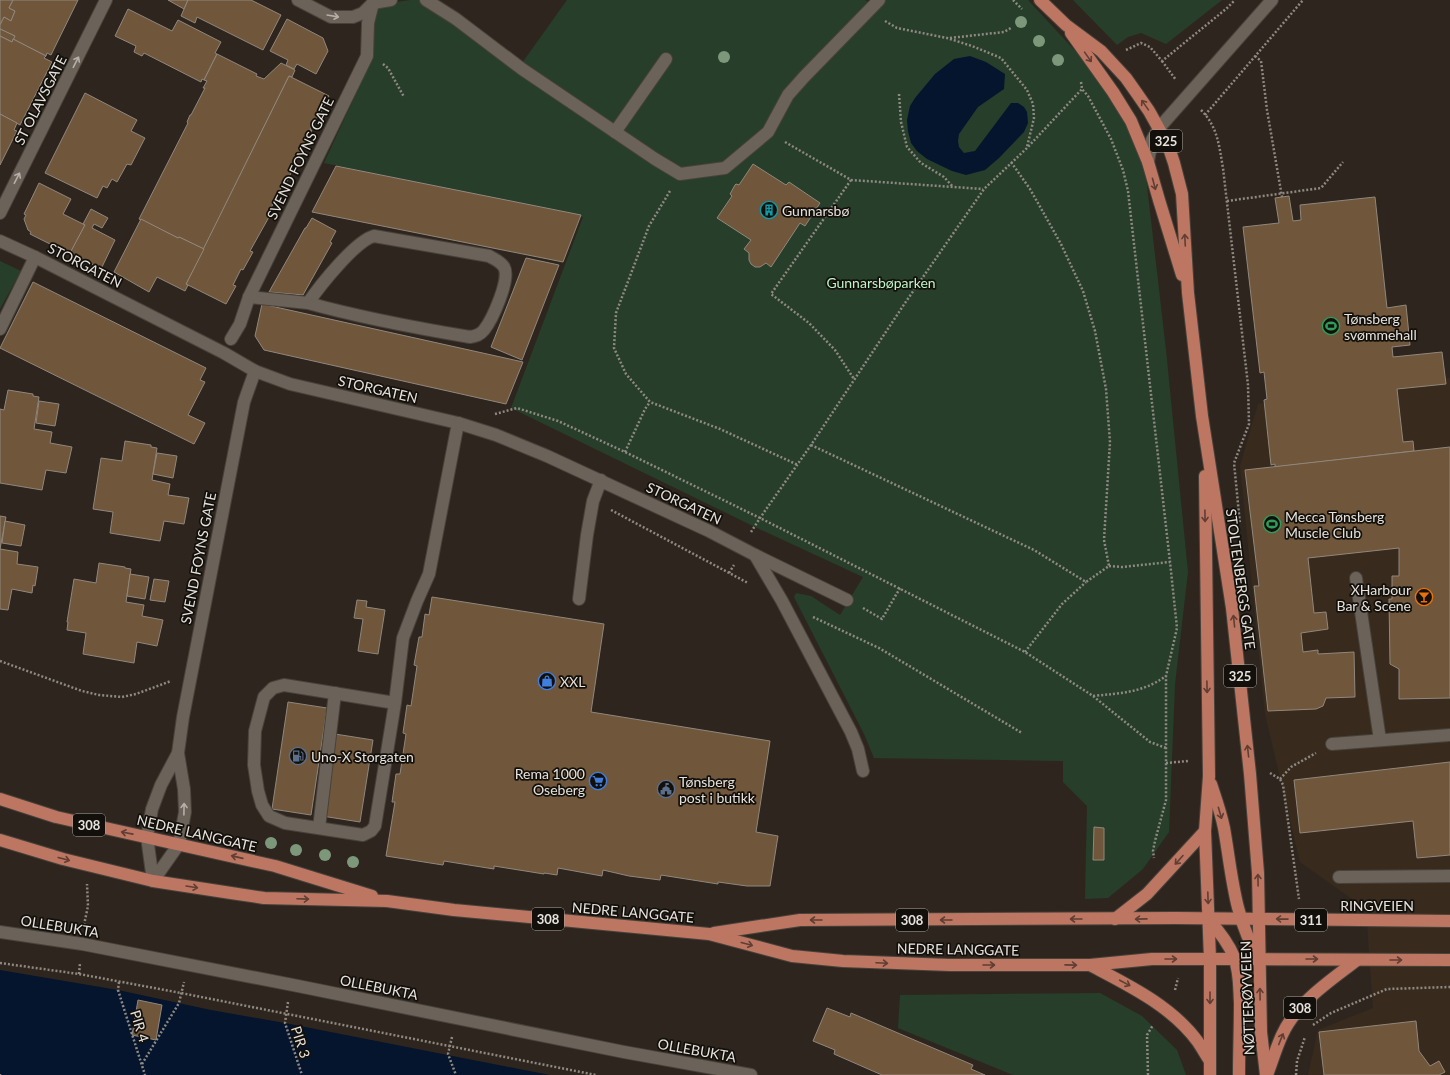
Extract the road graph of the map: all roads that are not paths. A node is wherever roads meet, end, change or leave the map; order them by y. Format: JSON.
{"nodes":[{"id":1,"x":106,"y":0,"type":"edge"},
{"id":2,"x":298,"y":0,"type":"edge"},
{"id":3,"x":391,"y":0,"type":"edge"},
{"id":4,"x":426,"y":0,"type":"edge"},
{"id":5,"x":879,"y":0,"type":"edge"},
{"id":6,"x":1040,"y":0,"type":"edge"},
{"id":7,"x":1272,"y":0,"type":"edge"},
{"id":8,"x":372,"y":2,"type":"edge"},
{"id":9,"x":1066,"y":25,"type":"junction"},
{"id":10,"x":666,"y":59,"type":"dead end"},
{"id":11,"x":1159,"y":128,"type":"junction"},
{"id":12,"x":615,"y":132,"type":"junction"},
{"id":13,"x":1148,"y":162,"type":"junction"},
{"id":14,"x":0,"y":213,"type":"edge"},
{"id":15,"x":0,"y":241,"type":"edge"},
{"id":16,"x":35,"y":257,"type":"junction"},
{"id":17,"x":1188,"y":293,"type":"junction"},
{"id":18,"x":249,"y":297,"type":"junction"},
{"id":19,"x":308,"y":303,"type":"junction"},
{"id":20,"x":0,"y":329,"type":"edge"},
{"id":21,"x":231,"y":339,"type":"dead end"},
{"id":22,"x":255,"y":371,"type":"junction"},
{"id":23,"x":458,"y":423,"type":"junction"},
{"id":24,"x":1204,"y":435,"type":"junction"},
{"id":25,"x":601,"y":480,"type":"junction"},
{"id":26,"x":755,"y":555,"type":"junction"},
{"id":27,"x":1356,"y":578,"type":"dead end"},
{"id":28,"x":579,"y":599,"type":"dead end"},
{"id":29,"x":847,"y":600,"type":"road end"},
{"id":30,"x":335,"y":693,"type":"junction"},
{"id":31,"x":395,"y":703,"type":"junction"},
{"id":32,"x":1450,"y":735,"type":"edge"},
{"id":33,"x":1380,"y":740,"type":"junction"},
{"id":34,"x":1332,"y":744,"type":"road end"},
{"id":35,"x":178,"y":753,"type":"junction"},
{"id":36,"x":863,"y":771,"type":"dead end"},
{"id":37,"x":1209,"y":776,"type":"junction"},
{"id":38,"x":0,"y":799,"type":"edge"},
{"id":39,"x":319,"y":828,"type":"junction"},
{"id":40,"x":1206,"y":831,"type":"junction"},
{"id":41,"x":147,"y":837,"type":"junction"},
{"id":42,"x":0,"y":840,"type":"edge"},
{"id":43,"x":179,"y":844,"type":"junction"},
{"id":44,"x":1450,"y":876,"type":"edge"},
{"id":45,"x":1339,"y":877,"type":"dead end"},
{"id":46,"x":154,"y":881,"type":"junction"},
{"id":47,"x":387,"y":901,"type":"junction"},
{"id":48,"x":1115,"y":919,"type":"junction"},
{"id":49,"x":1208,"y":919,"type":"junction"},
{"id":50,"x":1241,"y":919,"type":"junction"},
{"id":51,"x":1259,"y":919,"type":"junction"},
{"id":52,"x":1450,"y":921,"type":"edge"},
{"id":53,"x":0,"y":932,"type":"edge"},
{"id":54,"x":709,"y":934,"type":"junction"},
{"id":55,"x":1210,"y":959,"type":"junction"},
{"id":56,"x":1235,"y":959,"type":"junction"},
{"id":57,"x":1259,"y":959,"type":"junction"},
{"id":58,"x":1357,"y":960,"type":"junction"},
{"id":59,"x":1450,"y":960,"type":"edge"},
{"id":60,"x":1090,"y":965,"type":"junction"},
{"id":61,"x":1210,"y":1061,"type":"junction"},
{"id":62,"x":751,"y":1075,"type":"edge"},
{"id":63,"x":1210,"y":1075,"type":"edge"},
{"id":64,"x":1239,"y":1075,"type":"edge"},
{"id":65,"x":1267,"y":1075,"type":"edge"}],
"edges":[{"from":14,"to":1,"type":"street","name":"ST OLAVSGATE","one_way":true},
{"from":2,"to":8,"type":"street","one_way":true},
{"from":3,"to":8,"type":"street"},
{"from":4,"to":12,"type":"street"},
{"from":5,"to":12,"type":"street"},
{"from":6,"to":9,"type":"main road","name":"STOLTENBERGS GATE","number":"325"},
{"from":7,"to":11,"type":"street"},
{"from":8,"to":18,"type":"street","name":"SVEND FOYNS GATE"},
{"from":11,"to":9,"type":"main road","name":"STOLTENBERGS GATE","number":"325","one_way":true},
{"from":9,"to":13,"type":"main road","name":"STOLTENBERGS GATE","number":"325","one_way":true},
{"from":10,"to":12,"type":"street"},
{"from":11,"to":13,"type":"street"},
{"from":17,"to":11,"type":"main road","name":"STOLTENBERGS GATE","number":"325","one_way":true},
{"from":13,"to":17,"type":"main road","name":"STOLTENBERGS GATE","number":"325","one_way":true},
{"from":15,"to":16,"type":"street","name":"STORGATEN"},
{"from":16,"to":20,"type":"street"},
{"from":16,"to":22,"type":"street","name":"STORGATEN"},
{"from":17,"to":24,"type":"main road","name":"STOLTENBERGS GATE","number":"325"},
{"from":18,"to":19,"type":"street"},
{"from":18,"to":21,"type":"street","name":"SVEND FOYNS GATE"},
{"from":19,"to":19,"type":"street"},
{"from":22,"to":23,"type":"street","name":"STORGATEN"},
{"from":22,"to":35,"type":"street","name":"SVEND FOYNS GATE"},
{"from":23,"to":25,"type":"street","name":"STORGATEN"},
{"from":23,"to":31,"type":"street"},
{"from":24,"to":37,"type":"main road","name":"STOLTENBERGS GATE","number":"325","one_way":true},
{"from":51,"to":24,"type":"main road","name":"STOLTENBERGS GATE","number":"325","one_way":true},
{"from":25,"to":26,"type":"street","name":"STORGATEN"},
{"from":25,"to":28,"type":"street"},
{"from":26,"to":29,"type":"street","name":"STORGATEN"},
{"from":26,"to":36,"type":"street"},
{"from":27,"to":33,"type":"street"},
{"from":30,"to":31,"type":"street"},
{"from":30,"to":39,"type":"street"},
{"from":30,"to":39,"type":"street"},
{"from":31,"to":39,"type":"street"},
{"from":32,"to":33,"type":"street"},
{"from":33,"to":34,"type":"street"},
{"from":35,"to":41,"type":"street","name":"SVEND FOYNS GATE"},
{"from":43,"to":35,"type":"street","name":"SVEND FOYNS GATE","one_way":true},
{"from":37,"to":40,"type":"main road","name":"STOLTENBERGS GATE","number":"325"},
{"from":37,"to":50,"type":"main road","name":"STOLTENBERGS GATE","number":"325","one_way":true},
{"from":41,"to":38,"type":"main road","name":"NEDRE LANGGATE","number":"308","one_way":true},
{"from":40,"to":48,"type":"main road","one_way":true},
{"from":40,"to":49,"type":"main road","name":"STOLTENBERGS GATE","number":"325","one_way":true},
{"from":41,"to":43,"type":"main road","name":"NEDRE LANGGATE","number":"308"},
{"from":41,"to":46,"type":"street","name":"SVEND FOYNS GATE"},
{"from":42,"to":46,"type":"main road","name":"NEDRE LANGGATE","number":"308","one_way":true},
{"from":43,"to":46,"type":"street","name":"SVEND FOYNS GATE"},
{"from":47,"to":43,"type":"main road","name":"NEDRE LANGGATE","number":"308","one_way":true},
{"from":44,"to":45,"type":"street"},
{"from":46,"to":47,"type":"main road","name":"NEDRE LANGGATE","number":"308","one_way":true},
{"from":47,"to":54,"type":"main road","name":"NEDRE LANGGATE","number":"308"},
{"from":49,"to":48,"type":"main road","name":"NEDRE LANGGATE","number":"308","one_way":true},
{"from":48,"to":54,"type":"main road","name":"NEDRE LANGGATE","number":"308","one_way":true},
{"from":49,"to":50,"type":"main road","name":"RINGVEIEN","number":"311"},
{"from":49,"to":55,"type":"main road","name":"STOLTENBERGS GATE","number":"325"},
{"from":49,"to":56,"type":"main road","name":"NØTTERØYVEIEN"},
{"from":50,"to":51,"type":"main road","name":"RINGVEIEN","number":"311"},
{"from":50,"to":57,"type":"main road","name":"STOLTENBERGS GATE","number":"325"},
{"from":52,"to":51,"type":"main road","name":"RINGVEIEN","number":"311","one_way":true},
{"from":51,"to":57,"type":"main road","name":"NØTTERØYVEIEN","number":"325"},
{"from":53,"to":62,"type":"street","name":"OLLEBUKTA"},
{"from":54,"to":60,"type":"main road","name":"NEDRE LANGGATE","number":"308","one_way":true},
{"from":55,"to":56,"type":"main road"},
{"from":60,"to":55,"type":"main road","name":"NEDRE LANGGATE","number":"308","one_way":true},
{"from":55,"to":61,"type":"main road","one_way":true},
{"from":56,"to":57,"type":"main road"},
{"from":56,"to":64,"type":"main road","name":"NØTTERØYVEIEN"},
{"from":57,"to":58,"type":"main road","one_way":true},
{"from":65,"to":57,"type":"main road","name":"NØTTERØYVEIEN","number":"308","one_way":true},
{"from":58,"to":59,"type":"main road","one_way":true},
{"from":65,"to":58,"type":"main road","number":"308","one_way":true},
{"from":60,"to":61,"type":"main road","number":"308","one_way":true},
{"from":61,"to":63,"type":"main road"}]}
